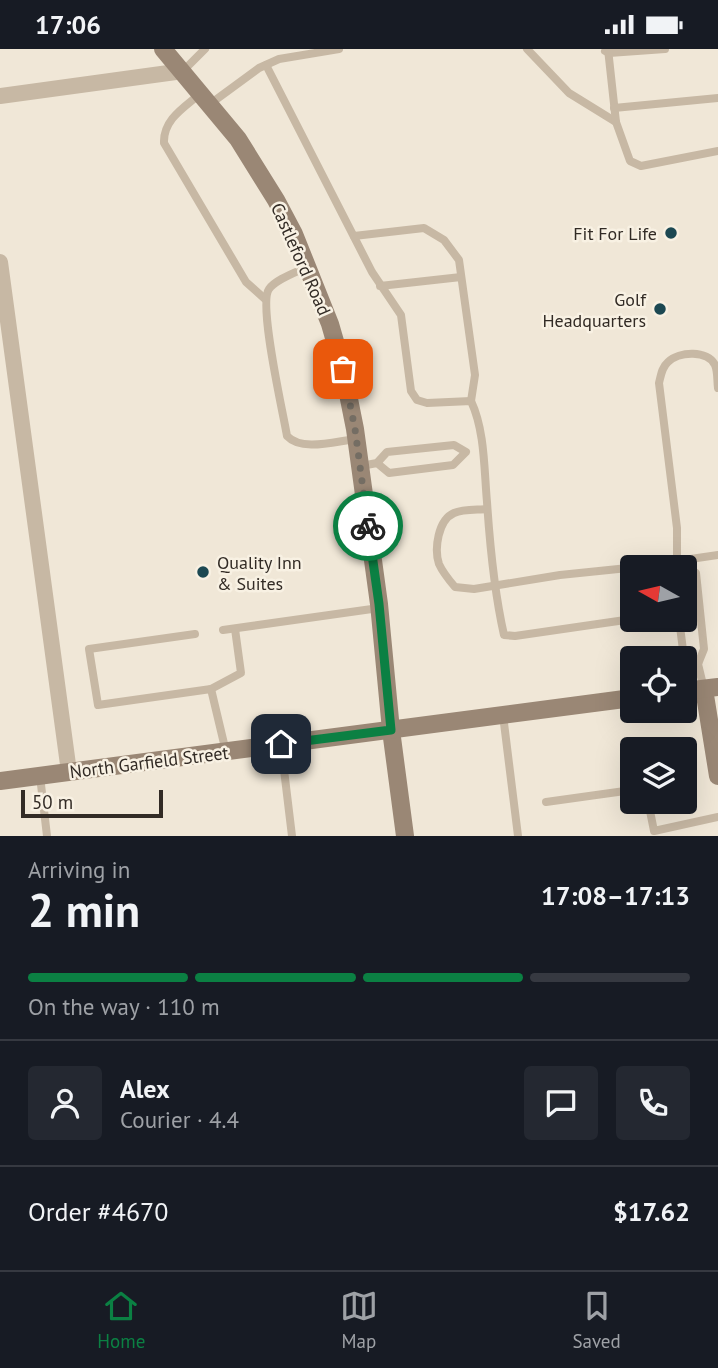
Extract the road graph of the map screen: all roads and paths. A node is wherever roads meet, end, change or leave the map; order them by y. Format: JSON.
{"nodes":[{"id":1,"x":163,"y":49,"type":"edge"},
{"id":2,"x":205,"y":49,"type":"edge"},
{"id":3,"x":339,"y":49,"type":"edge"},
{"id":4,"x":527,"y":49,"type":"edge"},
{"id":5,"x":664,"y":49,"type":"edge"},
{"id":6,"x":606,"y":50,"type":"edge"},
{"id":7,"x":266,"y":65,"type":"junction"},
{"id":8,"x":183,"y":71,"type":"junction"},
{"id":9,"x":0,"y":96,"type":"edge"},
{"id":10,"x":206,"y":98,"type":"junction"},
{"id":11,"x":718,"y":98,"type":"edge"},
{"id":12,"x":614,"y":108,"type":"junction"},
{"id":13,"x":615,"y":122,"type":"junction"},
{"id":14,"x":718,"y":151,"type":"edge"},
{"id":15,"x":354,"y":236,"type":"junction"},
{"id":16,"x":0,"y":262,"type":"edge"},
{"id":17,"x":307,"y":267,"type":"junction"},
{"id":18,"x":461,"y":277,"type":"junction"},
{"id":19,"x":380,"y":286,"type":"junction"},
{"id":20,"x":265,"y":299,"type":"junction"},
{"id":21,"x":718,"y":389,"type":"edge"},
{"id":22,"x":471,"y":401,"type":"junction"},
{"id":23,"x":356,"y":439,"type":"junction"},
{"id":24,"x":482,"y":451,"type":"junction"},
{"id":25,"x":466,"y":452,"type":"junction"},
{"id":26,"x":368,"y":465,"type":"junction"},
{"id":27,"x":487,"y":509,"type":"junction"},
{"id":28,"x":677,"y":555,"type":"edge"},
{"id":29,"x":718,"y":555,"type":"edge"},
{"id":30,"x":697,"y":559,"type":"edge"},
{"id":31,"x":620,"y":569,"type":"edge"},
{"id":32,"x":697,"y":582,"type":"edge"},
{"id":33,"x":494,"y":586,"type":"junction"},
{"id":34,"x":379,"y":608,"type":"junction"},
{"id":35,"x":620,"y":621,"type":"edge"},
{"id":36,"x":235,"y":629,"type":"junction"},
{"id":37,"x":223,"y":630,"type":"dead end"},
{"id":38,"x":681,"y":632,"type":"edge"},
{"id":39,"x":195,"y":634,"type":"dead end"},
{"id":40,"x":698,"y":664,"type":"junction"},
{"id":41,"x":711,"y":688,"type":"edge"},
{"id":42,"x":211,"y":689,"type":"junction"},
{"id":43,"x":620,"y":700,"type":"edge"},
{"id":44,"x":503,"y":715,"type":"junction"},
{"id":45,"x":391,"y":730,"type":"junction"},
{"id":46,"x":281,"y":744,"type":"junction"},
{"id":47,"x":226,"y":752,"type":"junction"},
{"id":48,"x":69,"y":772,"type":"junction"},
{"id":49,"x":40,"y":776,"type":"junction"},
{"id":50,"x":718,"y":776,"type":"edge"},
{"id":51,"x":0,"y":781,"type":"edge"},
{"id":52,"x":620,"y":792,"type":"edge"},
{"id":53,"x":546,"y":802,"type":"dead end"},
{"id":54,"x":650,"y":814,"type":"edge"},
{"id":55,"x":718,"y":817,"type":"edge"},
{"id":56,"x":654,"y":833,"type":"edge"},
{"id":57,"x":47,"y":836,"type":"edge"},
{"id":58,"x":292,"y":836,"type":"edge"},
{"id":59,"x":405,"y":836,"type":"edge"},
{"id":60,"x":518,"y":836,"type":"edge"}],
"edges":[{"from":1,"to":8,"type":"street","name":"Castleford Road"},
{"from":2,"to":8,"type":"lane"},
{"from":3,"to":7,"type":"lane"},
{"from":4,"to":13,"type":"lane"},
{"from":5,"to":6,"type":"lane"},
{"from":6,"to":12,"type":"lane"},
{"from":7,"to":10,"type":"lane"},
{"from":7,"to":15,"type":"lane"},
{"from":8,"to":9,"type":"street"},
{"from":8,"to":10,"type":"street","name":"Castleford Road"},
{"from":10,"to":17,"type":"street","name":"Castleford Road"},
{"from":10,"to":20,"type":"lane"},
{"from":11,"to":12,"type":"lane"},
{"from":12,"to":13,"type":"lane"},
{"from":13,"to":14,"type":"lane"},
{"from":15,"to":18,"type":"lane"},
{"from":15,"to":19,"type":"lane"},
{"from":16,"to":48,"type":"street"},
{"from":17,"to":20,"type":"lane"},
{"from":17,"to":23,"type":"street","name":"Castleford Road"},
{"from":18,"to":19,"type":"lane"},
{"from":18,"to":22,"type":"lane"},
{"from":19,"to":22,"type":"lane"},
{"from":20,"to":23,"type":"lane"},
{"from":21,"to":28,"type":"lane"},
{"from":22,"to":24,"type":"lane"},
{"from":23,"to":26,"type":"street","name":"Castleford Road"},
{"from":24,"to":25,"type":"lane"},
{"from":24,"to":27,"type":"lane"},
{"from":25,"to":26,"type":"lane"},
{"from":25,"to":26,"type":"lane"},
{"from":26,"to":34,"type":"street","name":"Castleford Road"},
{"from":27,"to":33,"type":"lane"},
{"from":27,"to":33,"type":"lane"},
{"from":29,"to":30,"type":"lane"},
{"from":31,"to":33,"type":"lane"},
{"from":32,"to":40,"type":"lane"},
{"from":33,"to":35,"type":"lane"},
{"from":34,"to":36,"type":"lane"},
{"from":34,"to":45,"type":"street","name":"Castleford Road"},
{"from":36,"to":37,"type":"lane"},
{"from":36,"to":42,"type":"lane"},
{"from":38,"to":40,"type":"lane"},
{"from":39,"to":42,"type":"lane"},
{"from":40,"to":41,"type":"lane"},
{"from":41,"to":50,"type":"street"},
{"from":42,"to":47,"type":"lane"},
{"from":43,"to":44,"type":"street","name":"North Garfield Street"},
{"from":44,"to":45,"type":"street","name":"North Garfield Street"},
{"from":44,"to":60,"type":"lane"},
{"from":45,"to":46,"type":"street","name":"North Garfield Street"},
{"from":45,"to":59,"type":"street","name":"Castleford Road"},
{"from":46,"to":47,"type":"street","name":"North Garfield Street"},
{"from":46,"to":58,"type":"lane"},
{"from":47,"to":48,"type":"street","name":"North Garfield Street"},
{"from":48,"to":49,"type":"street","name":"North Garfield Street"},
{"from":49,"to":51,"type":"street","name":"North Garfield Street"},
{"from":49,"to":57,"type":"lane"},
{"from":52,"to":53,"type":"lane"},
{"from":54,"to":56,"type":"lane"},
{"from":55,"to":56,"type":"lane"}]}
